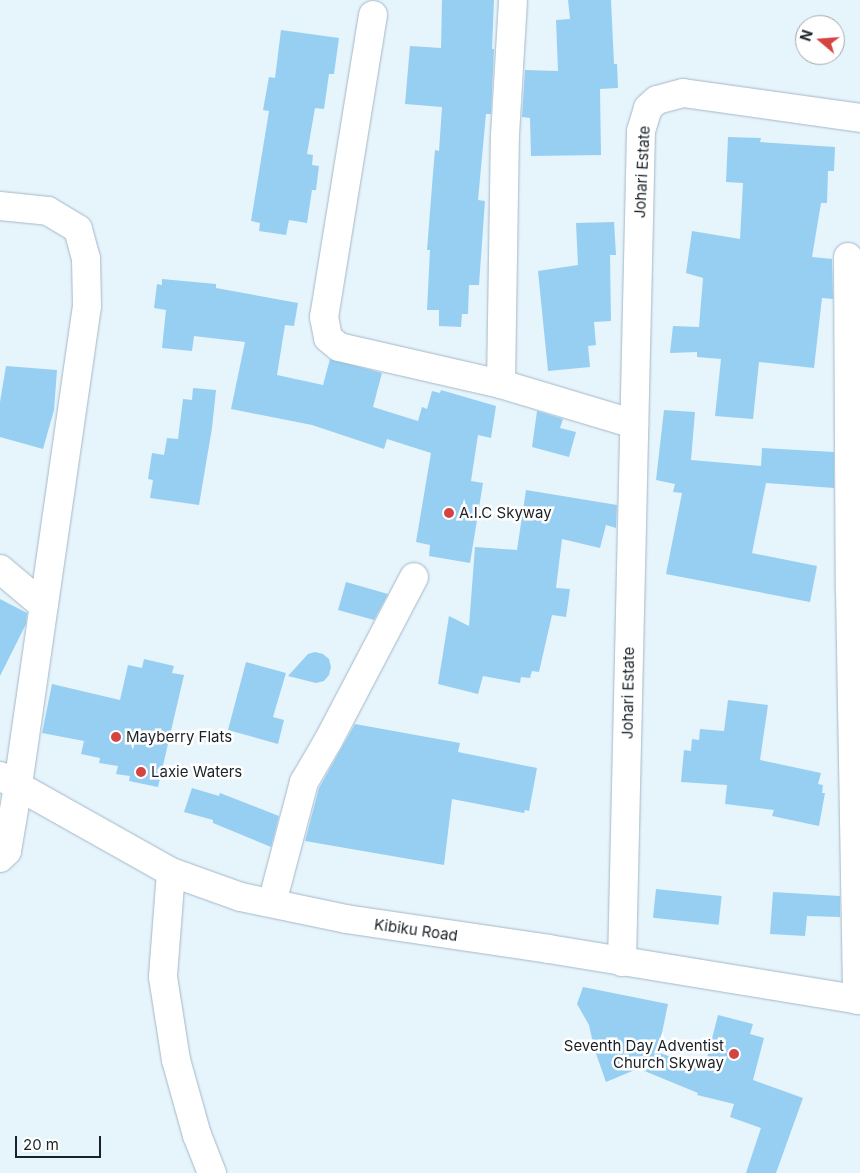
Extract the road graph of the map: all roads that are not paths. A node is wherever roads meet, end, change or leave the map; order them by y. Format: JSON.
{"nodes":[{"id":1,"x":512,"y":0,"type":"edge"},
{"id":2,"x":372,"y":15,"type":"dead end"},
{"id":3,"x":860,"y":118,"type":"edge"},
{"id":4,"x":0,"y":206,"type":"edge"},
{"id":5,"x":848,"y":256,"type":"dead end"},
{"id":6,"x":501,"y":384,"type":"junction"},
{"id":7,"x":634,"y":424,"type":"junction"},
{"id":8,"x":0,"y":569,"type":"edge"},
{"id":9,"x":414,"y":577,"type":"dead end"},
{"id":10,"x":44,"y":606,"type":"junction"},
{"id":11,"x":9,"y":781,"type":"edge"},
{"id":12,"x":0,"y":858,"type":"edge"},
{"id":13,"x":171,"y":872,"type":"junction"},
{"id":14,"x":272,"y":904,"type":"junction"},
{"id":15,"x":622,"y":962,"type":"junction"},
{"id":16,"x":858,"y":1000,"type":"edge"},
{"id":17,"x":212,"y":1173,"type":"edge"}],
"edges":[{"from":1,"to":6,"type":"street"},
{"from":2,"to":6,"type":"street"},
{"from":3,"to":7,"type":"street","name":"Johari Estate"},
{"from":4,"to":10,"type":"street"},
{"from":5,"to":16,"type":"street"},
{"from":6,"to":7,"type":"street"},
{"from":7,"to":15,"type":"street","name":"Johari Estate"},
{"from":8,"to":10,"type":"street"},
{"from":9,"to":14,"type":"street"},
{"from":10,"to":11,"type":"street"},
{"from":11,"to":12,"type":"street"},
{"from":11,"to":13,"type":"street","name":"Kibiku Road"},
{"from":13,"to":14,"type":"street","name":"Kibiku Road"},
{"from":13,"to":17,"type":"street"},
{"from":14,"to":15,"type":"street","name":"Kibiku Road"},
{"from":15,"to":16,"type":"street","name":"Kibiku Road"}]}
